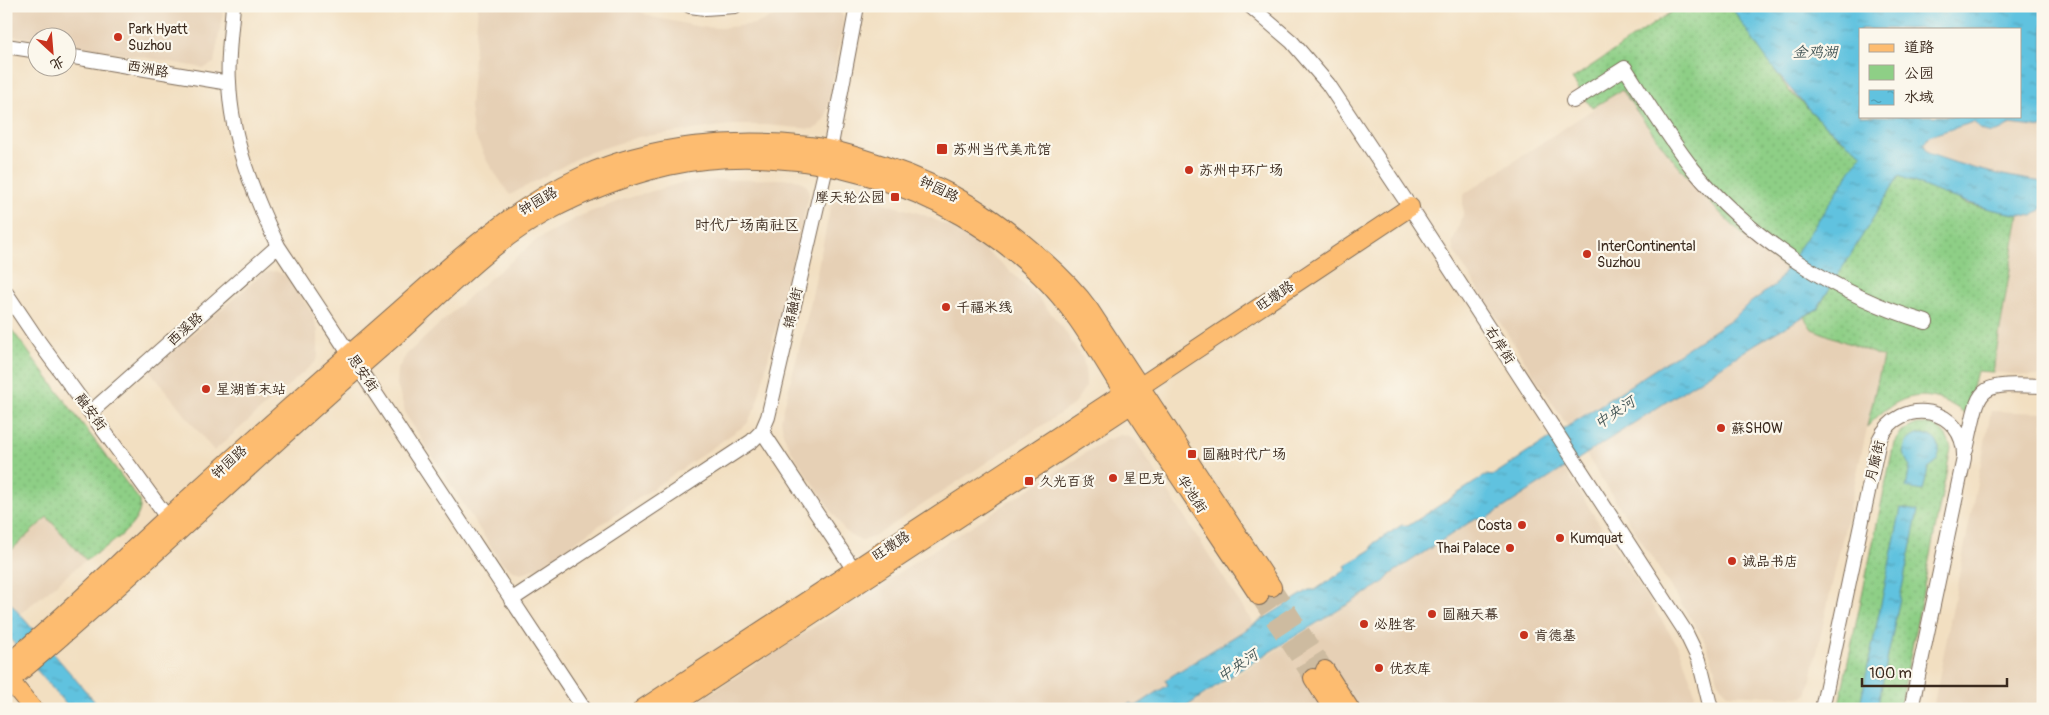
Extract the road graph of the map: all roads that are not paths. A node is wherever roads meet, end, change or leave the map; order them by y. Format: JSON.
{"nodes":[{"id":1,"x":233,"y":6,"type":"edge"},
{"id":2,"x":690,"y":6,"type":"edge"},
{"id":3,"x":735,"y":6,"type":"edge"},
{"id":4,"x":857,"y":6,"type":"edge"},
{"id":5,"x":1250,"y":6,"type":"edge"},
{"id":6,"x":6,"y":46,"type":"edge"},
{"id":7,"x":28,"y":49,"type":"edge"},
{"id":8,"x":78,"y":58,"type":"edge"},
{"id":9,"x":228,"y":83,"type":"junction"},
{"id":10,"x":1573,"y":101,"type":"dead end"},
{"id":11,"x":828,"y":158,"type":"junction"},
{"id":12,"x":1410,"y":206,"type":"junction"},
{"id":13,"x":278,"y":246,"type":"junction"},
{"id":14,"x":6,"y":293,"type":"edge"},
{"id":15,"x":1926,"y":322,"type":"dead end"},
{"id":16,"x":355,"y":360,"type":"junction"},
{"id":17,"x":1141,"y":386,"type":"junction"},
{"id":18,"x":2043,"y":386,"type":"edge"},
{"id":19,"x":1128,"y":398,"type":"junction"},
{"id":20,"x":92,"y":412,"type":"junction"},
{"id":21,"x":1974,"y":414,"type":"junction"},
{"id":22,"x":1940,"y":416,"type":"junction"},
{"id":23,"x":762,"y":431,"type":"junction"},
{"id":24,"x":1964,"y":458,"type":"junction"},
{"id":25,"x":172,"y":524,"type":"junction"},
{"id":26,"x":858,"y":576,"type":"junction"},
{"id":27,"x":511,"y":600,"type":"junction"},
{"id":28,"x":13,"y":671,"type":"edge"},
{"id":29,"x":33,"y":709,"type":"edge"},
{"id":30,"x":584,"y":709,"type":"edge"},
{"id":31,"x":642,"y":709,"type":"edge"},
{"id":32,"x":668,"y":709,"type":"edge"},
{"id":33,"x":1333,"y":709,"type":"edge"},
{"id":34,"x":1350,"y":709,"type":"edge"},
{"id":35,"x":1711,"y":709,"type":"edge"},
{"id":36,"x":1822,"y":709,"type":"edge"},
{"id":37,"x":1911,"y":709,"type":"edge"}],
"edges":[{"from":1,"to":9,"type":"street","name":"思安街"},
{"from":2,"to":3,"type":"street"},
{"from":4,"to":11,"type":"street","name":"锦融街"},
{"from":5,"to":12,"type":"street","name":"右岸街"},
{"from":6,"to":7,"type":"street"},
{"from":8,"to":9,"type":"street","name":"西洲路"},
{"from":9,"to":13,"type":"street","name":"思安街"},
{"from":10,"to":15,"type":"street"},
{"from":11,"to":16,"type":"main road","name":"钟园路"},
{"from":11,"to":17,"type":"main road","name":"钟园路"},
{"from":11,"to":19,"type":"main road","name":"钟园路"},
{"from":11,"to":23,"type":"street","name":"锦融街"},
{"from":12,"to":17,"type":"main road","name":"旺墩路"},
{"from":12,"to":35,"type":"street","name":"右岸街"},
{"from":13,"to":16,"type":"street","name":"思安街"},
{"from":13,"to":20,"type":"street","name":"西溪路"},
{"from":14,"to":20,"type":"street","name":"融安街"},
{"from":16,"to":25,"type":"main road","name":"钟园路"},
{"from":16,"to":27,"type":"street","name":"思安街"},
{"from":17,"to":19,"type":"main road","name":"旺墩路"},
{"from":17,"to":19,"type":"main road","name":"华池街"},
{"from":18,"to":21,"type":"street"},
{"from":19,"to":26,"type":"main road","name":"旺墩路"},
{"from":20,"to":25,"type":"street","name":"融安街"},
{"from":21,"to":22,"type":"street","name":"月廊街"},
{"from":21,"to":24,"type":"street"},
{"from":22,"to":24,"type":"street"},
{"from":22,"to":36,"type":"street","name":"月廊街"},
{"from":23,"to":26,"type":"street"},
{"from":23,"to":27,"type":"street"},
{"from":24,"to":37,"type":"street"},
{"from":25,"to":28,"type":"main road","name":"钟园路"},
{"from":26,"to":31,"type":"main road","name":"旺墩路"},
{"from":26,"to":32,"type":"main road","name":"旺墩路"},
{"from":27,"to":30,"type":"street","name":"思安街"},
{"from":28,"to":29,"type":"main road"},
{"from":33,"to":34,"type":"main road"}]}
